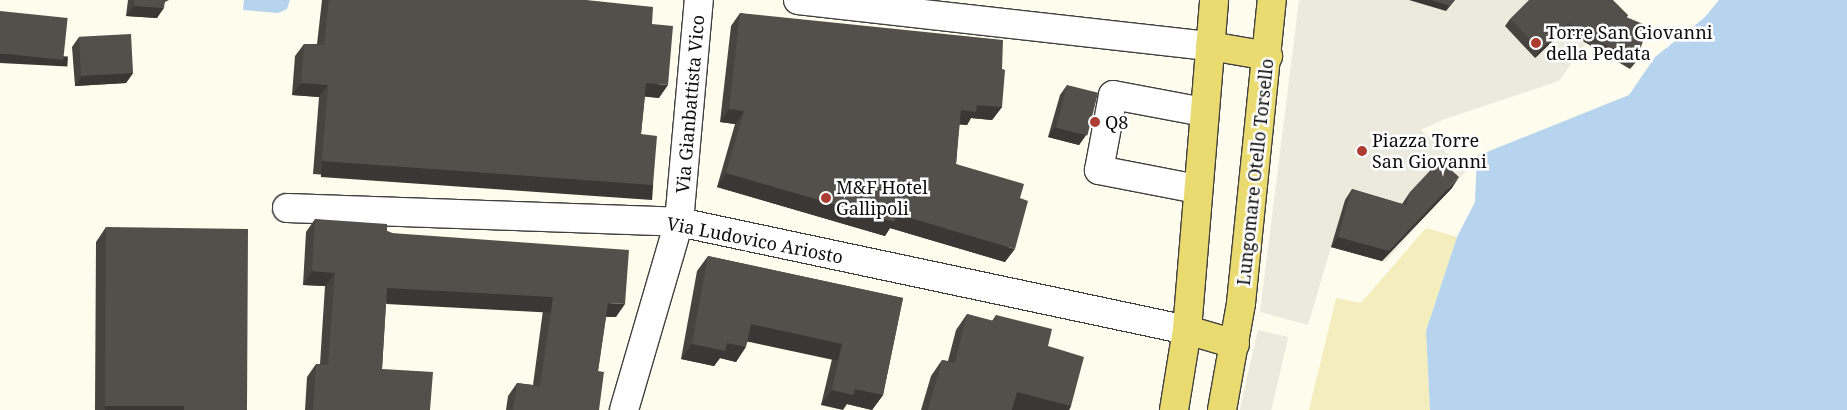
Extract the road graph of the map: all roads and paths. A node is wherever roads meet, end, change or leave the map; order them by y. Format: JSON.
{"nodes":[{"id":1,"x":699,"y":0,"type":"edge"},
{"id":2,"x":798,"y":0,"type":"edge"},
{"id":3,"x":1214,"y":0,"type":"edge"},
{"id":4,"x":1272,"y":0,"type":"edge"},
{"id":5,"x":1210,"y":46,"type":"junction"},
{"id":6,"x":1268,"y":56,"type":"junction"},
{"id":7,"x":1203,"y":112,"type":"junction"},
{"id":8,"x":1197,"y":189,"type":"junction"},
{"id":9,"x":287,"y":208,"type":"dead end"},
{"id":10,"x":679,"y":222,"type":"junction"},
{"id":11,"x":1187,"y":330,"type":"junction"},
{"id":12,"x":1235,"y":344,"type":"junction"},
{"id":13,"x":624,"y":410,"type":"edge"},
{"id":14,"x":1174,"y":410,"type":"edge"},
{"id":15,"x":1222,"y":410,"type":"edge"}],
"edges":[{"from":1,"to":10,"type":"street","name":"Via Gianbattista Vico"},
{"from":2,"to":5,"type":"street"},
{"from":3,"to":5,"type":"main road"},
{"from":4,"to":6,"type":"main road","name":"Lungomare Otello Torsello"},
{"from":5,"to":6,"type":"main road"},
{"from":5,"to":7,"type":"main road"},
{"from":6,"to":12,"type":"main road","name":"Lungomare Otello Torsello"},
{"from":7,"to":8,"type":"main road"},
{"from":7,"to":8,"type":"street"},
{"from":8,"to":11,"type":"main road"},
{"from":9,"to":10,"type":"street","name":"Via Ludovico Ariosto"},
{"from":10,"to":11,"type":"street","name":"Via Ludovico Ariosto"},
{"from":10,"to":13,"type":"street","name":"Via Gianbattista Vico"},
{"from":11,"to":12,"type":"main road"},
{"from":11,"to":14,"type":"main road"},
{"from":12,"to":15,"type":"main road","name":"Lungomare Otello Torsello"}]}
